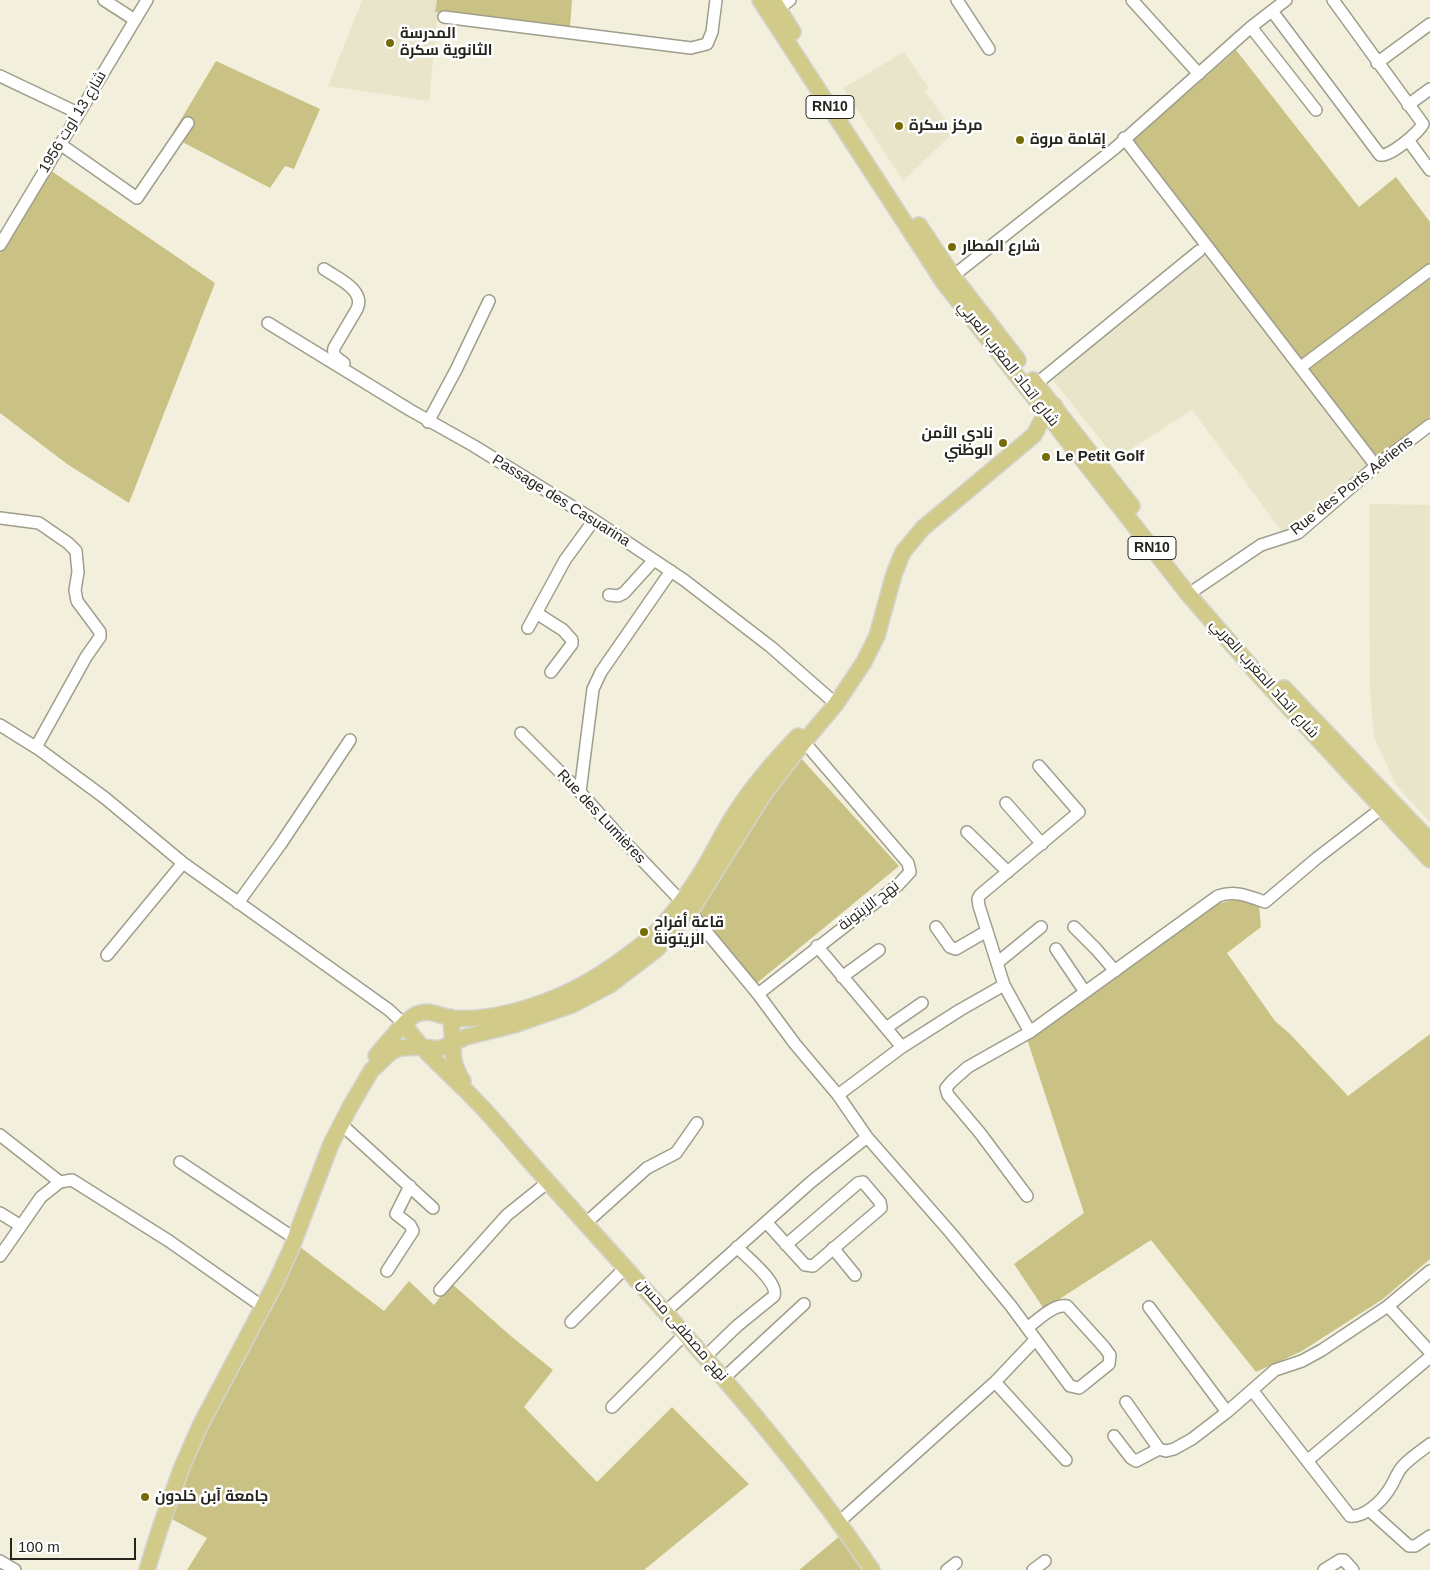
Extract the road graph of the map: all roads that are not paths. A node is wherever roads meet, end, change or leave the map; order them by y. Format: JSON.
{"nodes":[{"id":1,"x":104,"y":0,"type":"edge"},
{"id":2,"x":147,"y":0,"type":"edge"},
{"id":3,"x":716,"y":0,"type":"edge"},
{"id":4,"x":760,"y":0,"type":"edge"},
{"id":5,"x":957,"y":0,"type":"edge"},
{"id":6,"x":1132,"y":0,"type":"edge"},
{"id":7,"x":1333,"y":0,"type":"edge"},
{"id":8,"x":780,"y":3,"type":"edge"},
{"id":9,"x":1278,"y":4,"type":"edge"},
{"id":10,"x":444,"y":17,"type":"dead end"},
{"id":11,"x":135,"y":20,"type":"junction"},
{"id":12,"x":1430,"y":24,"type":"edge"},
{"id":13,"x":1251,"y":27,"type":"junction"},
{"id":14,"x":989,"y":49,"type":"dead end"},
{"id":15,"x":1377,"y":63,"type":"junction"},
{"id":16,"x":1199,"y":74,"type":"junction"},
{"id":17,"x":0,"y":76,"type":"edge"},
{"id":18,"x":1430,"y":89,"type":"edge"},
{"id":19,"x":1408,"y":105,"type":"junction"},
{"id":20,"x":1316,"y":110,"type":"dead end"},
{"id":21,"x":78,"y":113,"type":"junction"},
{"id":22,"x":188,"y":123,"type":"dead end"},
{"id":23,"x":1426,"y":123,"type":"edge"},
{"id":24,"x":1124,"y":138,"type":"junction"},
{"id":25,"x":1408,"y":140,"type":"junction"},
{"id":26,"x":60,"y":144,"type":"junction"},
{"id":27,"x":1430,"y":170,"type":"edge"},
{"id":28,"x":0,"y":245,"type":"edge"},
{"id":29,"x":1199,"y":251,"type":"dead end"},
{"id":30,"x":324,"y":269,"type":"dead end"},
{"id":31,"x":1430,"y":270,"type":"edge"},
{"id":32,"x":953,"y":276,"type":"junction"},
{"id":33,"x":489,"y":301,"type":"dead end"},
{"id":34,"x":268,"y":323,"type":"dead end"},
{"id":35,"x":1301,"y":367,"type":"junction"},
{"id":36,"x":1036,"y":384,"type":"junction"},
{"id":37,"x":1051,"y":410,"type":"junction"},
{"id":38,"x":429,"y":420,"type":"junction"},
{"id":39,"x":1062,"y":424,"type":"junction"},
{"id":40,"x":1430,"y":425,"type":"edge"},
{"id":41,"x":1034,"y":435,"type":"junction"},
{"id":42,"x":1376,"y":466,"type":"junction"},
{"id":43,"x":0,"y":518,"type":"edge"},
{"id":44,"x":594,"y":520,"type":"junction"},
{"id":45,"x":654,"y":560,"type":"junction"},
{"id":46,"x":671,"y":572,"type":"junction"},
{"id":47,"x":1196,"y":589,"type":"junction"},
{"id":48,"x":609,"y":595,"type":"dead end"},
{"id":49,"x":538,"y":614,"type":"junction"},
{"id":50,"x":528,"y":628,"type":"dead end"},
{"id":51,"x":551,"y":672,"type":"dead end"},
{"id":52,"x":837,"y":699,"type":"junction"},
{"id":53,"x":0,"y":725,"type":"edge"},
{"id":54,"x":521,"y":733,"type":"dead end"},
{"id":55,"x":801,"y":738,"type":"junction"},
{"id":56,"x":350,"y":740,"type":"dead end"},
{"id":57,"x":36,"y":747,"type":"junction"},
{"id":58,"x":1039,"y":766,"type":"dead end"},
{"id":59,"x":580,"y":792,"type":"junction"},
{"id":60,"x":1006,"y":803,"type":"dead end"},
{"id":61,"x":1382,"y":808,"type":"junction"},
{"id":62,"x":967,"y":832,"type":"dead end"},
{"id":63,"x":1430,"y":841,"type":"edge"},
{"id":64,"x":1042,"y":844,"type":"junction"},
{"id":65,"x":1430,"y":860,"type":"edge"},
{"id":66,"x":183,"y":863,"type":"junction"},
{"id":67,"x":1008,"y":872,"type":"junction"},
{"id":68,"x":238,"y":903,"type":"junction"},
{"id":69,"x":685,"y":907,"type":"junction"},
{"id":70,"x":936,"y":927,"type":"dead end"},
{"id":71,"x":1041,"y":927,"type":"dead end"},
{"id":72,"x":1074,"y":927,"type":"dead end"},
{"id":73,"x":986,"y":931,"type":"junction"},
{"id":74,"x":817,"y":946,"type":"junction"},
{"id":75,"x":1056,"y":949,"type":"dead end"},
{"id":76,"x":879,"y":950,"type":"dead end"},
{"id":77,"x":107,"y":955,"type":"dead end"},
{"id":78,"x":997,"y":964,"type":"junction"},
{"id":79,"x":1115,"y":971,"type":"junction"},
{"id":80,"x":842,"y":977,"type":"junction"},
{"id":81,"x":1004,"y":985,"type":"junction"},
{"id":82,"x":1085,"y":992,"type":"junction"},
{"id":83,"x":758,"y":994,"type":"junction"},
{"id":84,"x":922,"y":1003,"type":"dead end"},
{"id":85,"x":450,"y":1018,"type":"junction"},
{"id":86,"x":405,"y":1025,"type":"junction"},
{"id":87,"x":886,"y":1028,"type":"junction"},
{"id":88,"x":1030,"y":1032,"type":"junction"},
{"id":89,"x":452,"y":1044,"type":"junction"},
{"id":90,"x":423,"y":1047,"type":"junction"},
{"id":91,"x":902,"y":1047,"type":"junction"},
{"id":92,"x":838,"y":1094,"type":"junction"},
{"id":93,"x":477,"y":1102,"type":"junction"},
{"id":94,"x":697,"y":1123,"type":"dead end"},
{"id":95,"x":341,"y":1124,"type":"junction"},
{"id":96,"x":0,"y":1135,"type":"edge"},
{"id":97,"x":867,"y":1137,"type":"junction"},
{"id":98,"x":180,"y":1162,"type":"dead end"},
{"id":99,"x":60,"y":1182,"type":"junction"},
{"id":100,"x":548,"y":1182,"type":"junction"},
{"id":101,"x":410,"y":1186,"type":"junction"},
{"id":102,"x":1027,"y":1196,"type":"dead end"},
{"id":103,"x":434,"y":1208,"type":"dead end"},
{"id":104,"x":0,"y":1212,"type":"edge"},
{"id":105,"x":766,"y":1222,"type":"junction"},
{"id":106,"x":586,"y":1223,"type":"junction"},
{"id":107,"x":21,"y":1226,"type":"junction"},
{"id":108,"x":288,"y":1234,"type":"junction"},
{"id":109,"x":786,"y":1245,"type":"junction"},
{"id":110,"x":737,"y":1247,"type":"junction"},
{"id":111,"x":833,"y":1248,"type":"junction"},
{"id":112,"x":0,"y":1256,"type":"edge"},
{"id":113,"x":626,"y":1267,"type":"junction"},
{"id":114,"x":387,"y":1271,"type":"dead end"},
{"id":115,"x":1430,"y":1271,"type":"edge"},
{"id":116,"x":855,"y":1275,"type":"dead end"},
{"id":117,"x":440,"y":1290,"type":"dead end"},
{"id":118,"x":260,"y":1304,"type":"junction"},
{"id":119,"x":804,"y":1304,"type":"dead end"},
{"id":120,"x":1388,"y":1306,"type":"junction"},
{"id":121,"x":1149,"y":1307,"type":"dead end"},
{"id":122,"x":665,"y":1312,"type":"junction"},
{"id":123,"x":570,"y":1322,"type":"dead end"},
{"id":124,"x":1027,"y":1328,"type":"junction"},
{"id":125,"x":685,"y":1334,"type":"junction"},
{"id":126,"x":1035,"y":1340,"type":"junction"},
{"id":127,"x":1430,"y":1352,"type":"edge"},
{"id":128,"x":705,"y":1357,"type":"junction"},
{"id":129,"x":1430,"y":1357,"type":"edge"},
{"id":130,"x":724,"y":1378,"type":"junction"},
{"id":131,"x":995,"y":1382,"type":"junction"},
{"id":132,"x":1252,"y":1390,"type":"junction"},
{"id":133,"x":1126,"y":1402,"type":"dead end"},
{"id":134,"x":612,"y":1407,"type":"dead end"},
{"id":135,"x":1227,"y":1412,"type":"junction"},
{"id":136,"x":1114,"y":1436,"type":"dead end"},
{"id":137,"x":1430,"y":1444,"type":"edge"},
{"id":138,"x":1159,"y":1450,"type":"junction"},
{"id":139,"x":1066,"y":1460,"type":"dead end"},
{"id":140,"x":1307,"y":1461,"type":"junction"},
{"id":141,"x":1369,"y":1510,"type":"junction"},
{"id":142,"x":839,"y":1522,"type":"junction"},
{"id":143,"x":1430,"y":1536,"type":"edge"},
{"id":144,"x":0,"y":1561,"type":"edge"},
{"id":145,"x":1045,"y":1562,"type":"dead end"},
{"id":146,"x":16,"y":1570,"type":"edge"},
{"id":147,"x":138,"y":1570,"type":"edge"},
{"id":148,"x":147,"y":1570,"type":"edge"},
{"id":149,"x":872,"y":1570,"type":"edge"},
{"id":150,"x":1033,"y":1570,"type":"edge"},
{"id":151,"x":1324,"y":1570,"type":"edge"},
{"id":152,"x":1353,"y":1570,"type":"edge"}],
"edges":[{"from":1,"to":11,"type":"street"},
{"from":2,"to":11,"type":"street","name":"شارع 13 اوت 1956"},
{"from":3,"to":10,"type":"street"},
{"from":4,"to":37,"type":"main road","name":"شارع اتحاد المغرب العربي","number":"RN10"},
{"from":5,"to":14,"type":"street"},
{"from":6,"to":16,"type":"street"},
{"from":7,"to":15,"type":"street"},
{"from":8,"to":32,"type":"main road","name":"شارع اتحاد المغرب العربي","number":"RN10"},
{"from":9,"to":13,"type":"street"},
{"from":9,"to":25,"type":"street"},
{"from":11,"to":21,"type":"street","name":"شارع 13 اوت 1956"},
{"from":12,"to":15,"type":"street"},
{"from":13,"to":16,"type":"street"},
{"from":13,"to":20,"type":"street"},
{"from":15,"to":19,"type":"street"},
{"from":16,"to":24,"type":"street"},
{"from":17,"to":21,"type":"street"},
{"from":18,"to":19,"type":"street"},
{"from":19,"to":23,"type":"street"},
{"from":21,"to":26,"type":"street","name":"شارع 13 اوت 1956"},
{"from":22,"to":26,"type":"street"},
{"from":23,"to":25,"type":"street"},
{"from":24,"to":32,"type":"street"},
{"from":24,"to":35,"type":"street"},
{"from":25,"to":27,"type":"street"},
{"from":26,"to":28,"type":"street","name":"شارع 13 اوت 1956"},
{"from":29,"to":36,"type":"street"},
{"from":30,"to":38,"type":"street"},
{"from":31,"to":35,"type":"street"},
{"from":32,"to":36,"type":"main road","name":"شارع اتحاد المغرب العربي","number":"RN10"},
{"from":33,"to":38,"type":"street"},
{"from":34,"to":38,"type":"street","name":"Passage des Casuarina"},
{"from":35,"to":42,"type":"street"},
{"from":36,"to":37,"type":"main road","name":"شارع اتحاد المغرب العربي","number":"RN10"},
{"from":37,"to":39,"type":"main road","name":"شارع اتحاد المغرب العربي","number":"RN10"},
{"from":37,"to":41,"type":"main road"},
{"from":38,"to":44,"type":"street","name":"Passage des Casuarina"},
{"from":39,"to":41,"type":"main road"},
{"from":39,"to":47,"type":"main road","name":"شارع اتحاد المغرب العربي","number":"RN10"},
{"from":39,"to":61,"type":"main road","name":"شارع اتحاد المغرب العربي","number":"RN10"},
{"from":40,"to":42,"type":"street","name":"Rue des Ports Aériens"},
{"from":41,"to":52,"type":"main road"},
{"from":42,"to":47,"type":"street","name":"Rue des Ports Aériens"},
{"from":43,"to":57,"type":"street"},
{"from":44,"to":45,"type":"street","name":"Passage des Casuarina"},
{"from":44,"to":49,"type":"street"},
{"from":45,"to":46,"type":"street","name":"Passage des Casuarina"},
{"from":45,"to":48,"type":"street"},
{"from":46,"to":52,"type":"street","name":"Passage des Casuarina"},
{"from":46,"to":59,"type":"street"},
{"from":47,"to":63,"type":"main road","name":"شارع اتحاد المغرب العربي","number":"RN10"},
{"from":49,"to":50,"type":"street"},
{"from":49,"to":51,"type":"street"},
{"from":52,"to":55,"type":"main road"},
{"from":53,"to":57,"type":"street"},
{"from":54,"to":59,"type":"street","name":"Rue des Lumières"},
{"from":55,"to":69,"type":"main road"},
{"from":55,"to":74,"type":"street","name":"نهج الزيتونة"},
{"from":56,"to":68,"type":"street"},
{"from":57,"to":66,"type":"street"},
{"from":58,"to":64,"type":"street"},
{"from":59,"to":69,"type":"street","name":"Rue des Lumières"},
{"from":60,"to":64,"type":"street"},
{"from":61,"to":65,"type":"main road","name":"شارع اتحاد المغرب العربي","number":"RN10"},
{"from":61,"to":79,"type":"street"},
{"from":62,"to":67,"type":"street"},
{"from":64,"to":67,"type":"street"},
{"from":66,"to":68,"type":"street"},
{"from":66,"to":77,"type":"street"},
{"from":67,"to":73,"type":"street"},
{"from":68,"to":86,"type":"street"},
{"from":69,"to":83,"type":"street","name":"Rue des Lumières"},
{"from":69,"to":85,"type":"main road"},
{"from":69,"to":89,"type":"main road"},
{"from":70,"to":73,"type":"street"},
{"from":71,"to":78,"type":"street"},
{"from":72,"to":79,"type":"street"},
{"from":73,"to":78,"type":"street"},
{"from":74,"to":80,"type":"street"},
{"from":74,"to":83,"type":"street","name":"نهج الزيتونة"},
{"from":75,"to":82,"type":"street"},
{"from":76,"to":80,"type":"street"},
{"from":78,"to":81,"type":"street"},
{"from":79,"to":82,"type":"street"},
{"from":80,"to":87,"type":"street"},
{"from":81,"to":88,"type":"street"},
{"from":81,"to":91,"type":"street"},
{"from":82,"to":88,"type":"street"},
{"from":83,"to":92,"type":"street","name":"Rue des Lumières"},
{"from":84,"to":87,"type":"street"},
{"from":85,"to":86,"type":"main road"},
{"from":85,"to":89,"type":"main road"},
{"from":86,"to":90,"type":"main road","name":"نهج مصطفى محسن"},
{"from":86,"to":108,"type":"main road"},
{"from":87,"to":91,"type":"street"},
{"from":88,"to":102,"type":"street"},
{"from":89,"to":90,"type":"main road"},
{"from":89,"to":93,"type":"main road","name":"نهج مصطفى محسن"},
{"from":90,"to":93,"type":"main road","name":"نهج مصطفى محسن"},
{"from":90,"to":95,"type":"main road"},
{"from":91,"to":92,"type":"street"},
{"from":92,"to":97,"type":"street","name":"Rue des Lumières"},
{"from":93,"to":100,"type":"main road","name":"نهج مصطفى محسن"},
{"from":94,"to":106,"type":"street"},
{"from":95,"to":101,"type":"street"},
{"from":95,"to":118,"type":"main road"},
{"from":96,"to":99,"type":"street"},
{"from":97,"to":105,"type":"street"},
{"from":97,"to":124,"type":"street","name":"Rue des Lumières"},
{"from":98,"to":108,"type":"street"},
{"from":99,"to":107,"type":"street"},
{"from":99,"to":118,"type":"street"},
{"from":100,"to":106,"type":"main road","name":"نهج مصطفى محسن"},
{"from":100,"to":117,"type":"street"},
{"from":101,"to":103,"type":"street"},
{"from":101,"to":114,"type":"street"},
{"from":104,"to":107,"type":"street"},
{"from":105,"to":109,"type":"street"},
{"from":105,"to":110,"type":"street"},
{"from":106,"to":113,"type":"main road","name":"نهج مصطفى محسن"},
{"from":107,"to":112,"type":"street"},
{"from":108,"to":118,"type":"main road"},
{"from":109,"to":111,"type":"street"},
{"from":109,"to":111,"type":"street"},
{"from":110,"to":122,"type":"street"},
{"from":110,"to":128,"type":"street"},
{"from":111,"to":116,"type":"street"},
{"from":113,"to":122,"type":"main road","name":"نهج مصطفى محسن"},
{"from":113,"to":123,"type":"street"},
{"from":115,"to":120,"type":"street"},
{"from":118,"to":147,"type":"main road"},
{"from":118,"to":148,"type":"main road"},
{"from":119,"to":130,"type":"street"},
{"from":120,"to":127,"type":"street"},
{"from":120,"to":132,"type":"street"},
{"from":121,"to":135,"type":"street"},
{"from":122,"to":125,"type":"main road","name":"نهج مصطفى محسن"},
{"from":124,"to":126,"type":"street","name":"Rue des Lumières"},
{"from":124,"to":126,"type":"street","name":"Rue des Lumières"},
{"from":125,"to":128,"type":"main road","name":"نهج مصطفى محسن"},
{"from":125,"to":134,"type":"street"},
{"from":126,"to":131,"type":"street"},
{"from":128,"to":130,"type":"main road","name":"نهج مصطفى محسن"},
{"from":129,"to":140,"type":"street"},
{"from":130,"to":142,"type":"main road","name":"نهج مصطفى محسن"},
{"from":131,"to":139,"type":"street"},
{"from":131,"to":142,"type":"street"},
{"from":132,"to":135,"type":"street"},
{"from":132,"to":140,"type":"street"},
{"from":133,"to":138,"type":"street"},
{"from":135,"to":138,"type":"street"},
{"from":136,"to":138,"type":"street"},
{"from":137,"to":141,"type":"street"},
{"from":140,"to":141,"type":"street"},
{"from":141,"to":143,"type":"street"},
{"from":142,"to":149,"type":"main road","name":"نهج مصطفى محسن"},
{"from":144,"to":146,"type":"street"},
{"from":145,"to":150,"type":"street"},
{"from":151,"to":152,"type":"street"}]}
